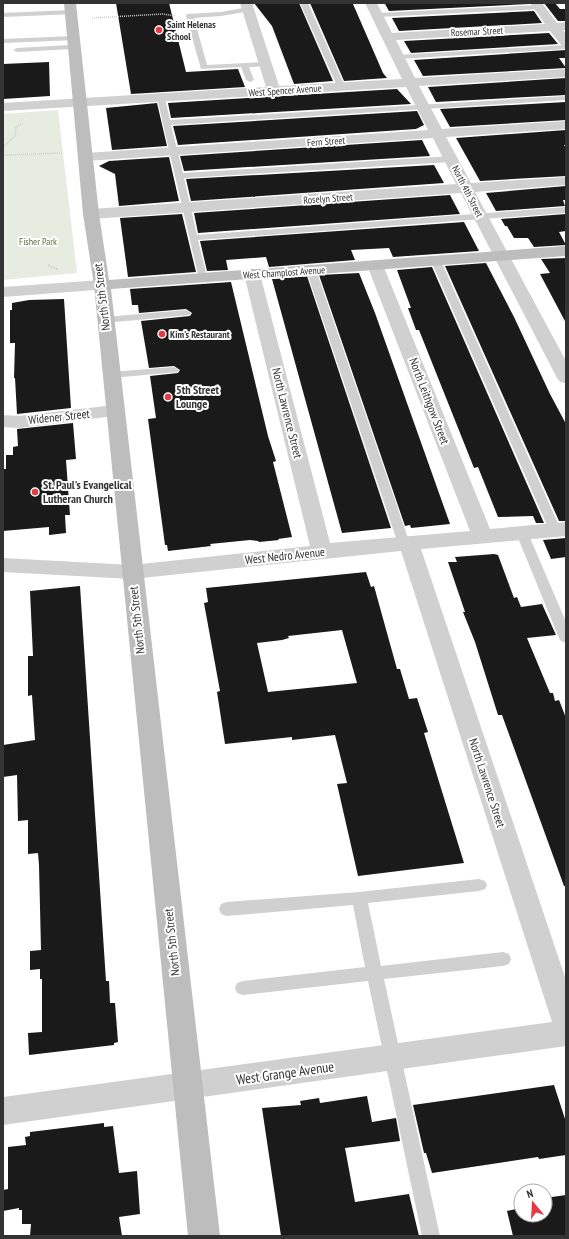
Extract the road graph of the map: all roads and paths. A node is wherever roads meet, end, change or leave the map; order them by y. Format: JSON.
{"nodes":[{"id":1,"x":304,"y":3,"type":"edge"},
{"id":2,"x":537,"y":5,"type":"edge"},
{"id":3,"x":247,"y":6,"type":"edge"},
{"id":4,"x":71,"y":7,"type":"edge"},
{"id":5,"x":374,"y":9,"type":"edge"},
{"id":6,"x":3,"y":15,"type":"edge"},
{"id":7,"x":190,"y":16,"type":"junction"},
{"id":8,"x":92,"y":18,"type":"dead end"},
{"id":9,"x":560,"y":27,"type":"edge"},
{"id":10,"x":388,"y":37,"type":"junction"},
{"id":11,"x":3,"y":41,"type":"edge"},
{"id":12,"x":74,"y":42,"type":"junction"},
{"id":13,"x":566,"y":43,"type":"edge"},
{"id":14,"x":566,"y":47,"type":"edge"},
{"id":15,"x":17,"y":50,"type":"dead end"},
{"id":16,"x":398,"y":57,"type":"junction"},
{"id":17,"x":265,"y":64,"type":"junction"},
{"id":18,"x":244,"y":65,"type":"junction"},
{"id":19,"x":566,"y":73,"type":"edge"},
{"id":20,"x":250,"y":80,"type":"dead end"},
{"id":21,"x":410,"y":82,"type":"junction"},
{"id":22,"x":341,"y":86,"type":"junction"},
{"id":23,"x":274,"y":91,"type":"junction"},
{"id":24,"x":161,"y":98,"type":"junction"},
{"id":25,"x":566,"y":98,"type":"edge"},
{"id":26,"x":81,"y":103,"type":"junction"},
{"id":27,"x":3,"y":107,"type":"edge"},
{"id":28,"x":424,"y":108,"type":"junction"},
{"id":29,"x":25,"y":121,"type":"dead end"},
{"id":30,"x":167,"y":123,"type":"junction"},
{"id":31,"x":566,"y":125,"type":"edge"},
{"id":32,"x":438,"y":134,"type":"junction"},
{"id":33,"x":3,"y":147,"type":"edge"},
{"id":34,"x":174,"y":152,"type":"junction"},
{"id":35,"x":63,"y":153,"type":"dead end"},
{"id":36,"x":3,"y":155,"type":"edge"},
{"id":37,"x":86,"y":157,"type":"junction"},
{"id":38,"x":452,"y":159,"type":"junction"},
{"id":39,"x":180,"y":176,"type":"junction"},
{"id":40,"x":566,"y":181,"type":"edge"},
{"id":41,"x":467,"y":188,"type":"junction"},
{"id":42,"x":187,"y":208,"type":"junction"},
{"id":43,"x":566,"y":210,"type":"edge"},
{"id":44,"x":91,"y":214,"type":"junction"},
{"id":45,"x":481,"y":216,"type":"junction"},
{"id":46,"x":193,"y":238,"type":"junction"},
{"id":47,"x":566,"y":251,"type":"edge"},
{"id":48,"x":501,"y":256,"type":"junction"},
{"id":49,"x":436,"y":261,"type":"junction"},
{"id":50,"x":375,"y":265,"type":"junction"},
{"id":51,"x":311,"y":270,"type":"junction"},
{"id":52,"x":252,"y":274,"type":"junction"},
{"id":53,"x":202,"y":277,"type":"junction"},
{"id":54,"x":102,"y":285,"type":"junction"},
{"id":55,"x":3,"y":292,"type":"edge"},
{"id":56,"x":186,"y":313,"type":"dead end"},
{"id":57,"x":105,"y":320,"type":"junction"},
{"id":58,"x":174,"y":370,"type":"dead end"},
{"id":59,"x":111,"y":374,"type":"junction"},
{"id":60,"x":566,"y":378,"type":"edge"},
{"id":61,"x":115,"y":411,"type":"junction"},
{"id":62,"x":3,"y":421,"type":"edge"},
{"id":63,"x":560,"y":529,"type":"edge"},
{"id":64,"x":522,"y":533,"type":"junction"},
{"id":65,"x":482,"y":536,"type":"junction"},
{"id":66,"x":406,"y":544,"type":"junction"},
{"id":67,"x":322,"y":552,"type":"junction"},
{"id":68,"x":3,"y":565,"type":"edge"},
{"id":69,"x":132,"y":572,"type":"junction"},
{"id":70,"x":566,"y":638,"type":"edge"},
{"id":71,"x":479,"y":885,"type":"dead end"},
{"id":72,"x":359,"y":898,"type":"junction"},
{"id":73,"x":227,"y":910,"type":"dead end"},
{"id":74,"x":503,"y":959,"type":"dead end"},
{"id":75,"x":374,"y":973,"type":"junction"},
{"id":76,"x":243,"y":988,"type":"dead end"},
{"id":77,"x":566,"y":1022,"type":"edge"},
{"id":78,"x":566,"y":1034,"type":"edge"},
{"id":79,"x":392,"y":1058,"type":"junction"},
{"id":80,"x":188,"y":1086,"type":"junction"},
{"id":81,"x":3,"y":1111,"type":"edge"},
{"id":82,"x":204,"y":1236,"type":"edge"},
{"id":83,"x":432,"y":1236,"type":"edge"}],
"edges":[{"from":1,"to":22,"type":"lane"},
{"from":2,"to":5,"type":"lane"},
{"from":2,"to":9,"type":"street"},
{"from":3,"to":7,"type":"lane"},
{"from":3,"to":17,"type":"street"},
{"from":4,"to":6,"type":"lane"},
{"from":4,"to":12,"type":"street","name":"North 5th Street"},
{"from":5,"to":10,"type":"street","name":"North 4th Street"},
{"from":7,"to":8,"type":"path"},
{"from":7,"to":18,"type":"lane"},
{"from":9,"to":10,"type":"street","name":"Rosemar Street"},
{"from":9,"to":13,"type":"street"},
{"from":10,"to":16,"type":"street","name":"North 4th Street"},
{"from":11,"to":12,"type":"lane"},
{"from":12,"to":15,"type":"lane"},
{"from":12,"to":26,"type":"street","name":"North 5th Street"},
{"from":14,"to":16,"type":"lane"},
{"from":16,"to":21,"type":"street","name":"North 4th Street"},
{"from":17,"to":18,"type":"lane"},
{"from":17,"to":23,"type":"street"},
{"from":18,"to":20,"type":"lane"},
{"from":19,"to":21,"type":"street","name":"West Spencer Avenue"},
{"from":21,"to":22,"type":"street","name":"West Spencer Avenue"},
{"from":21,"to":28,"type":"street","name":"North 4th Street"},
{"from":22,"to":23,"type":"street","name":"West Spencer Avenue"},
{"from":23,"to":24,"type":"street","name":"West Spencer Avenue"},
{"from":24,"to":26,"type":"street","name":"West Spencer Avenue"},
{"from":24,"to":30,"type":"lane"},
{"from":25,"to":28,"type":"lane"},
{"from":26,"to":27,"type":"street","name":"West Spencer Avenue"},
{"from":26,"to":37,"type":"street","name":"North 5th Street"},
{"from":28,"to":30,"type":"lane"},
{"from":28,"to":32,"type":"street","name":"North 4th Street"},
{"from":29,"to":33,"type":"path"},
{"from":30,"to":34,"type":"lane"},
{"from":31,"to":32,"type":"street","name":"Fern Street"},
{"from":32,"to":34,"type":"street","name":"Fern Street"},
{"from":32,"to":38,"type":"street","name":"North 4th Street"},
{"from":34,"to":37,"type":"street","name":"Fern Street"},
{"from":34,"to":39,"type":"lane"},
{"from":35,"to":36,"type":"path"},
{"from":37,"to":44,"type":"street","name":"North 5th Street"},
{"from":38,"to":39,"type":"lane"},
{"from":38,"to":41,"type":"street","name":"North 4th Street"},
{"from":39,"to":42,"type":"lane"},
{"from":40,"to":41,"type":"street","name":"Roselyn Street"},
{"from":41,"to":42,"type":"street","name":"Roselyn Street"},
{"from":41,"to":45,"type":"street","name":"North 4th Street"},
{"from":42,"to":44,"type":"street","name":"Roselyn Street"},
{"from":42,"to":46,"type":"lane"},
{"from":43,"to":45,"type":"lane"},
{"from":44,"to":54,"type":"street","name":"North 5th Street"},
{"from":45,"to":46,"type":"lane"},
{"from":45,"to":48,"type":"street","name":"North 4th Street"},
{"from":46,"to":53,"type":"lane"},
{"from":47,"to":48,"type":"street","name":"West Champlost Avenue"},
{"from":48,"to":49,"type":"street","name":"West Champlost Avenue"},
{"from":48,"to":60,"type":"street","name":"North 4th Street"},
{"from":49,"to":50,"type":"street","name":"West Champlost Avenue"},
{"from":49,"to":63,"type":"lane"},
{"from":50,"to":51,"type":"street","name":"West Champlost Avenue"},
{"from":50,"to":65,"type":"street","name":"North Leithgow Street"},
{"from":51,"to":52,"type":"street","name":"West Champlost Avenue"},
{"from":51,"to":66,"type":"lane"},
{"from":52,"to":53,"type":"street","name":"West Champlost Avenue"},
{"from":52,"to":67,"type":"street","name":"North Lawrence Street"},
{"from":53,"to":54,"type":"street","name":"West Champlost Avenue"},
{"from":54,"to":55,"type":"street","name":"West Champlost Avenue"},
{"from":54,"to":57,"type":"street","name":"North 5th Street"},
{"from":56,"to":57,"type":"lane"},
{"from":57,"to":59,"type":"street","name":"North 5th Street"},
{"from":58,"to":59,"type":"lane"},
{"from":59,"to":61,"type":"street","name":"North 5th Street"},
{"from":61,"to":62,"type":"street","name":"Widener Street"},
{"from":61,"to":69,"type":"street","name":"North 5th Street"},
{"from":63,"to":64,"type":"street","name":"West Nedro Avenue"},
{"from":64,"to":65,"type":"street","name":"West Nedro Avenue"},
{"from":64,"to":70,"type":"lane"},
{"from":65,"to":66,"type":"street","name":"West Nedro Avenue"},
{"from":66,"to":67,"type":"street","name":"West Nedro Avenue"},
{"from":66,"to":77,"type":"street","name":"North Lawrence Street"},
{"from":67,"to":69,"type":"street","name":"West Nedro Avenue"},
{"from":68,"to":69,"type":"street","name":"West Nedro Avenue"},
{"from":69,"to":80,"type":"street","name":"North 5th Street"},
{"from":71,"to":72,"type":"lane"},
{"from":72,"to":73,"type":"lane"},
{"from":72,"to":75,"type":"lane"},
{"from":74,"to":75,"type":"lane"},
{"from":75,"to":76,"type":"lane"},
{"from":75,"to":79,"type":"lane"},
{"from":78,"to":79,"type":"street","name":"West Grange Avenue"},
{"from":79,"to":80,"type":"street","name":"West Grange Avenue"},
{"from":79,"to":83,"type":"lane"},
{"from":80,"to":81,"type":"street","name":"West Grange Avenue"},
{"from":80,"to":82,"type":"street","name":"North 5th Street"}]}
